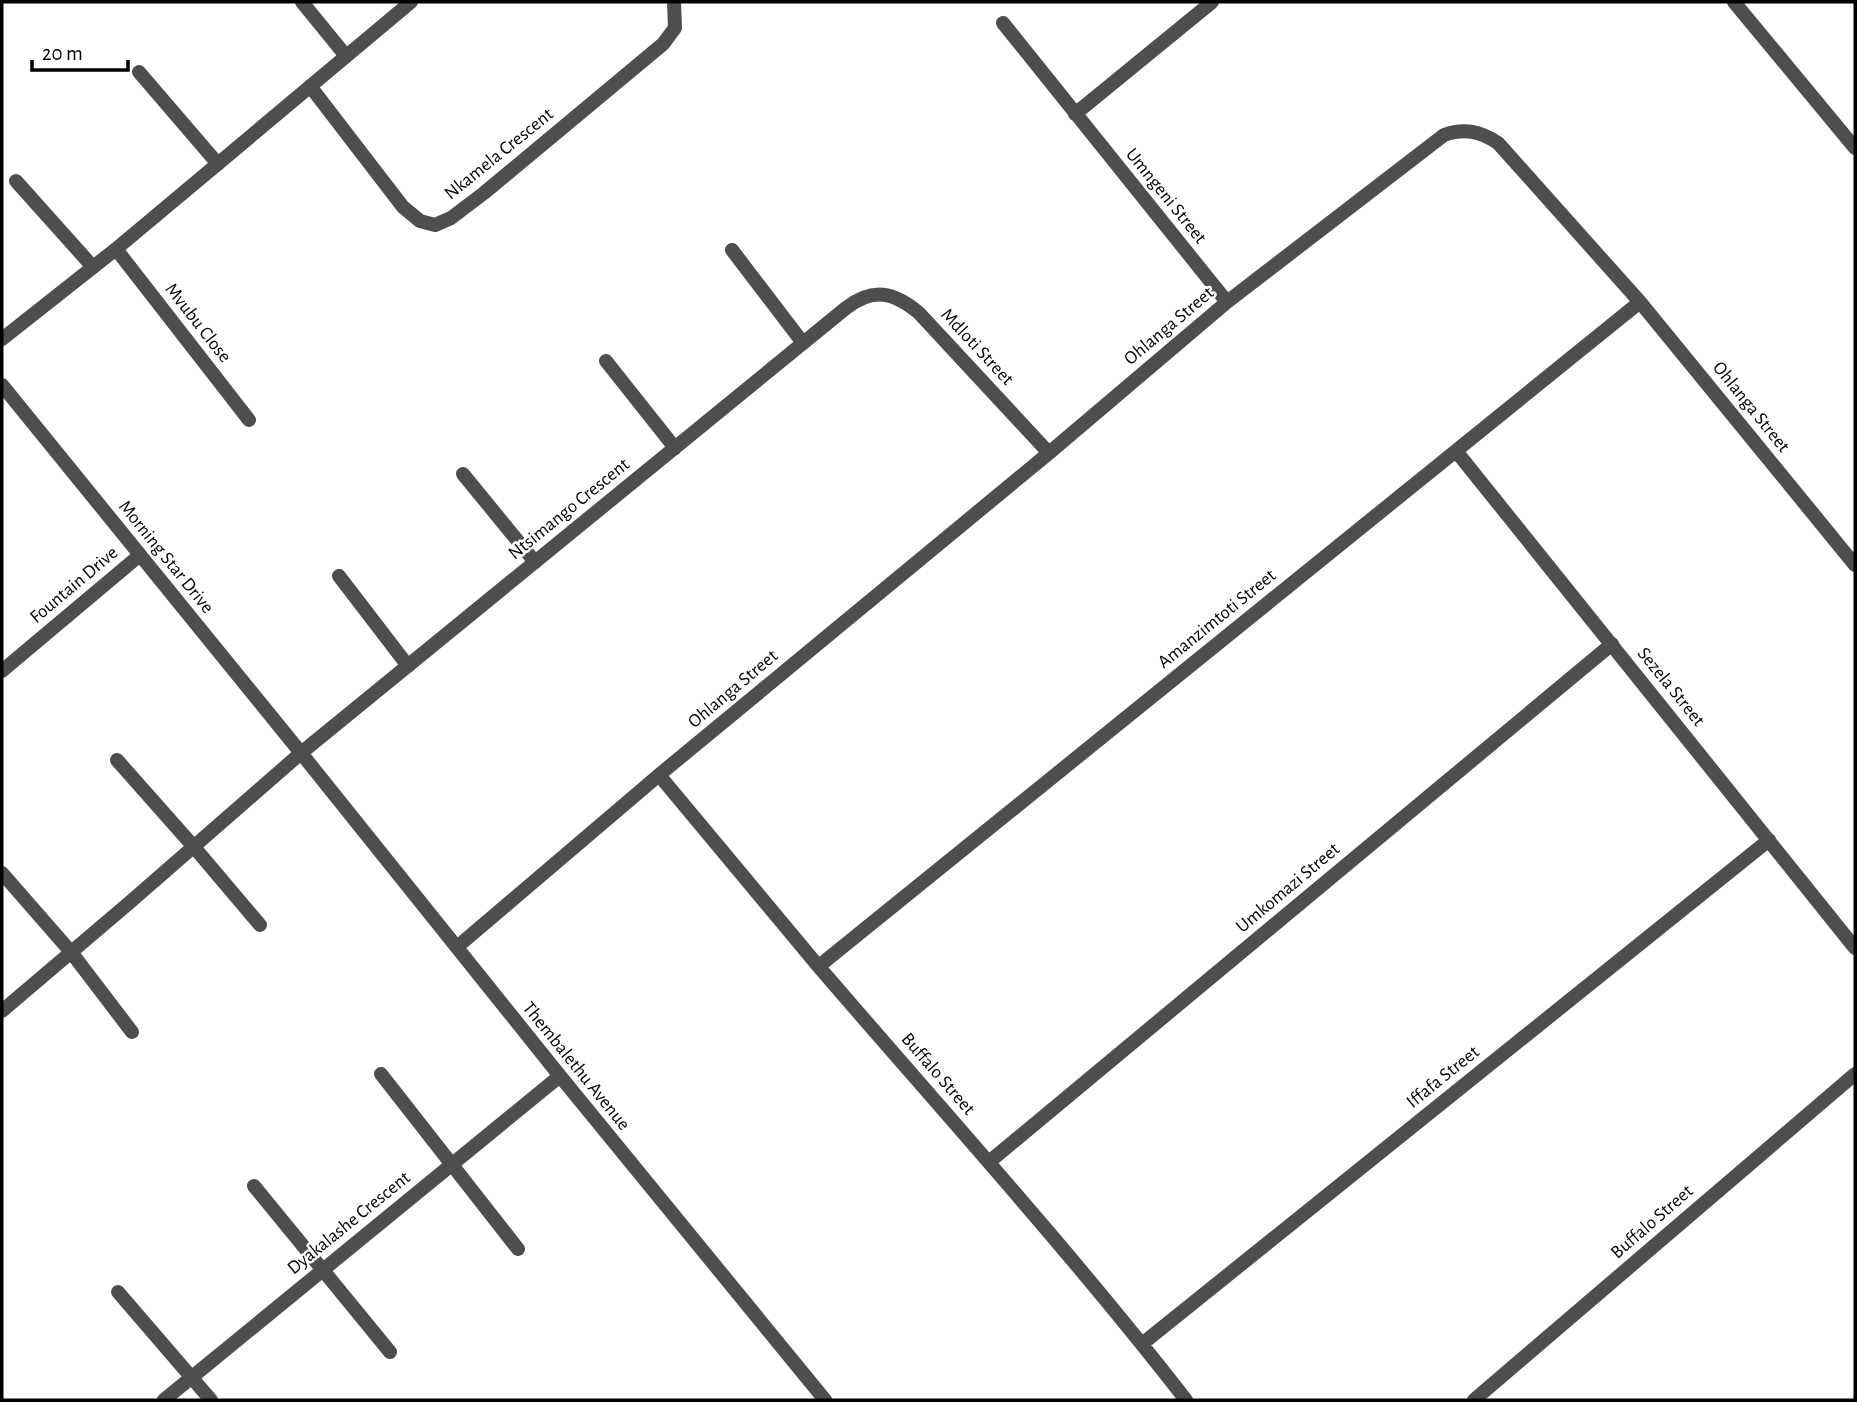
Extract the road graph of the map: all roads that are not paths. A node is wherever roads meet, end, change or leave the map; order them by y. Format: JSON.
{"nodes":[{"id":1,"x":302,"y":2,"type":"edge"},
{"id":2,"x":411,"y":2,"type":"edge"},
{"id":3,"x":674,"y":2,"type":"edge"},
{"id":4,"x":1212,"y":2,"type":"edge"},
{"id":5,"x":1734,"y":2,"type":"edge"},
{"id":6,"x":1003,"y":23,"type":"dead end"},
{"id":7,"x":346,"y":56,"type":"junction"},
{"id":8,"x":139,"y":72,"type":"dead end"},
{"id":9,"x":310,"y":86,"type":"junction"},
{"id":10,"x":1075,"y":114,"type":"junction"},
{"id":11,"x":1852,"y":139,"type":"edge"},
{"id":12,"x":218,"y":164,"type":"junction"},
{"id":13,"x":16,"y":181,"type":"dead end"},
{"id":14,"x":116,"y":249,"type":"junction"},
{"id":15,"x":732,"y":250,"type":"dead end"},
{"id":16,"x":93,"y":267,"type":"junction"},
{"id":17,"x":862,"y":298,"type":"joint"},
{"id":18,"x":1227,"y":302,"type":"junction"},
{"id":19,"x":1640,"y":302,"type":"junction"},
{"id":20,"x":2,"y":340,"type":"edge"},
{"id":21,"x":803,"y":343,"type":"junction"},
{"id":22,"x":606,"y":361,"type":"dead end"},
{"id":23,"x":2,"y":385,"type":"edge"},
{"id":24,"x":249,"y":420,"type":"dead end"},
{"id":25,"x":675,"y":447,"type":"junction"},
{"id":26,"x":1456,"y":451,"type":"junction"},
{"id":27,"x":1049,"y":453,"type":"junction"},
{"id":28,"x":463,"y":474,"type":"dead end"},
{"id":29,"x":140,"y":555,"type":"junction"},
{"id":30,"x":536,"y":562,"type":"junction"},
{"id":31,"x":1855,"y":565,"type":"edge"},
{"id":32,"x":339,"y":576,"type":"dead end"},
{"id":33,"x":1612,"y":644,"type":"junction"},
{"id":34,"x":408,"y":666,"type":"junction"},
{"id":35,"x":2,"y":671,"type":"edge"},
{"id":36,"x":301,"y":753,"type":"junction"},
{"id":37,"x":117,"y":760,"type":"dead end"},
{"id":38,"x":659,"y":775,"type":"junction"},
{"id":39,"x":1769,"y":840,"type":"junction"},
{"id":40,"x":194,"y":847,"type":"junction"},
{"id":41,"x":2,"y":873,"type":"edge"},
{"id":42,"x":260,"y":925,"type":"dead end"},
{"id":43,"x":457,"y":947,"type":"junction"},
{"id":44,"x":1855,"y":948,"type":"edge"},
{"id":45,"x":71,"y":953,"type":"junction"},
{"id":46,"x":819,"y":966,"type":"junction"},
{"id":47,"x":2,"y":1011,"type":"edge"},
{"id":48,"x":132,"y":1032,"type":"dead end"},
{"id":49,"x":381,"y":1074,"type":"dead end"},
{"id":50,"x":1855,"y":1074,"type":"edge"},
{"id":51,"x":559,"y":1076,"type":"junction"},
{"id":52,"x":989,"y":1161,"type":"junction"},
{"id":53,"x":452,"y":1165,"type":"junction"},
{"id":54,"x":254,"y":1186,"type":"dead end"},
{"id":55,"x":518,"y":1250,"type":"dead end"},
{"id":56,"x":323,"y":1270,"type":"junction"},
{"id":57,"x":118,"y":1292,"type":"dead end"},
{"id":58,"x":1142,"y":1344,"type":"junction"},
{"id":59,"x":390,"y":1352,"type":"dead end"},
{"id":60,"x":192,"y":1377,"type":"junction"},
{"id":61,"x":164,"y":1400,"type":"edge"},
{"id":62,"x":211,"y":1400,"type":"edge"},
{"id":63,"x":825,"y":1400,"type":"edge"},
{"id":64,"x":1186,"y":1400,"type":"edge"},
{"id":65,"x":1474,"y":1400,"type":"edge"}],
"edges":[{"from":1,"to":7,"type":"street"},
{"from":2,"to":7,"type":"street"},
{"from":3,"to":9,"type":"street","name":"Nkamela Crescent"},
{"from":4,"to":10,"type":"street"},
{"from":5,"to":11,"type":"street"},
{"from":6,"to":10,"type":"street","name":"Umngeni Street"},
{"from":7,"to":9,"type":"street"},
{"from":8,"to":12,"type":"street"},
{"from":9,"to":12,"type":"street"},
{"from":10,"to":18,"type":"street","name":"Umngeni Street"},
{"from":12,"to":14,"type":"street"},
{"from":13,"to":16,"type":"street"},
{"from":14,"to":16,"type":"street"},
{"from":14,"to":24,"type":"street","name":"Mvubu Close"},
{"from":15,"to":21,"type":"street"},
{"from":16,"to":20,"type":"street"},
{"from":17,"to":21,"type":"street","name":"Ntsimango Crescent"},
{"from":17,"to":27,"type":"street","name":"Mdloti Street"},
{"from":18,"to":19,"type":"street","name":"Ohlanga Street"},
{"from":18,"to":27,"type":"street","name":"Ohlanga Street"},
{"from":19,"to":26,"type":"street","name":"Amanzimtoti Street"},
{"from":19,"to":31,"type":"street","name":"Ohlanga Street"},
{"from":21,"to":25,"type":"street","name":"Ntsimango Crescent"},
{"from":22,"to":25,"type":"street"},
{"from":23,"to":29,"type":"street","name":"Morning Star Drive"},
{"from":25,"to":30,"type":"street","name":"Ntsimango Crescent"},
{"from":26,"to":33,"type":"street","name":"Sezela Street"},
{"from":26,"to":46,"type":"street","name":"Amanzimtoti Street"},
{"from":27,"to":38,"type":"street","name":"Ohlanga Street"},
{"from":28,"to":30,"type":"street"},
{"from":29,"to":35,"type":"street","name":"Fountain Drive"},
{"from":29,"to":36,"type":"street","name":"Morning Star Drive"},
{"from":30,"to":34,"type":"street","name":"Ntsimango Crescent"},
{"from":32,"to":34,"type":"street"},
{"from":33,"to":39,"type":"street","name":"Sezela Street"},
{"from":33,"to":52,"type":"street","name":"Umkomazi Street"},
{"from":34,"to":36,"type":"street","name":"Ntsimango Crescent"},
{"from":36,"to":40,"type":"street"},
{"from":36,"to":43,"type":"street","name":"Thembalethu Avenue"},
{"from":37,"to":40,"type":"street"},
{"from":38,"to":43,"type":"street","name":"Ohlanga Street"},
{"from":38,"to":46,"type":"street","name":"Buffalo Street"},
{"from":39,"to":44,"type":"street","name":"Sezela Street"},
{"from":39,"to":58,"type":"street","name":"Iffafa Street"},
{"from":40,"to":42,"type":"street"},
{"from":40,"to":45,"type":"street"},
{"from":41,"to":45,"type":"street"},
{"from":43,"to":51,"type":"street","name":"Thembalethu Avenue"},
{"from":45,"to":47,"type":"street"},
{"from":45,"to":48,"type":"street"},
{"from":46,"to":52,"type":"street","name":"Buffalo Street"},
{"from":49,"to":53,"type":"street"},
{"from":50,"to":65,"type":"street","name":"Buffalo Street"},
{"from":51,"to":53,"type":"street","name":"Dyakalashe Crescent"},
{"from":51,"to":63,"type":"street","name":"Thembalethu Avenue"},
{"from":52,"to":58,"type":"street","name":"Buffalo Street"},
{"from":53,"to":55,"type":"street"},
{"from":53,"to":56,"type":"street","name":"Dyakalashe Crescent"},
{"from":54,"to":56,"type":"street"},
{"from":56,"to":59,"type":"street"},
{"from":56,"to":60,"type":"street","name":"Dyakalashe Crescent"},
{"from":57,"to":60,"type":"street"},
{"from":58,"to":64,"type":"street","name":"Buffalo Street"},
{"from":60,"to":61,"type":"street","name":"Dyakalashe Crescent"},
{"from":60,"to":62,"type":"street"}]}
